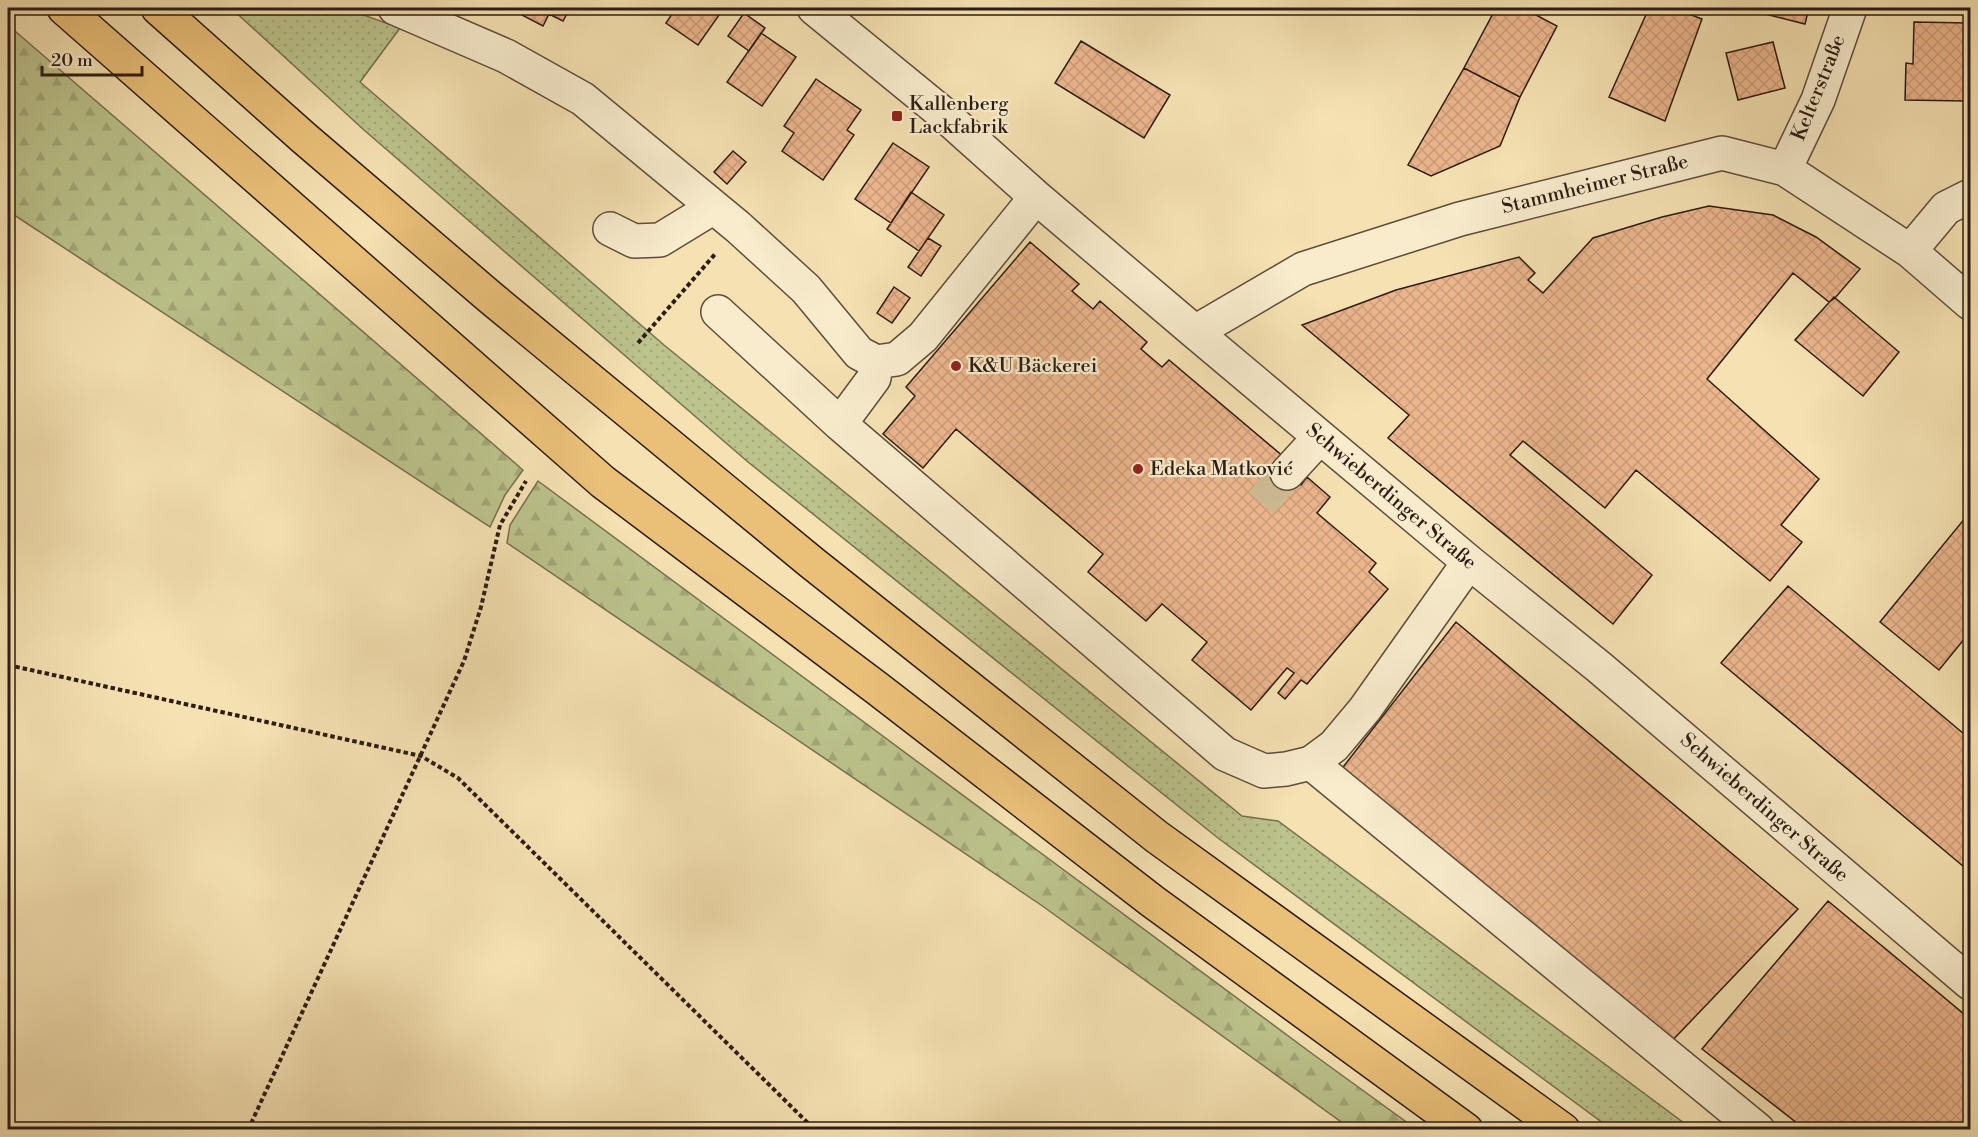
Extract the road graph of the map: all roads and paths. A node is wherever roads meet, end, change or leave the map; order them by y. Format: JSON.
{"nodes":[{"id":1,"x":158,"y":8,"type":"edge"},
{"id":2,"x":176,"y":8,"type":"edge"},
{"id":3,"x":395,"y":8,"type":"edge"},
{"id":4,"x":814,"y":8,"type":"edge"},
{"id":5,"x":1850,"y":8,"type":"edge"},
{"id":6,"x":66,"y":10,"type":"edge"},
{"id":7,"x":203,"y":48,"type":"junction"},
{"id":8,"x":1785,"y":168,"type":"junction"},
{"id":9,"x":1971,"y":196,"type":"edge"},
{"id":10,"x":1036,"y":197,"type":"junction"},
{"id":11,"x":726,"y":217,"type":"junction"},
{"id":12,"x":610,"y":229,"type":"dead end"},
{"id":13,"x":1910,"y":251,"type":"junction"},
{"id":14,"x":1971,"y":303,"type":"edge"},
{"id":15,"x":718,"y":312,"type":"dead end"},
{"id":16,"x":1195,"y":332,"type":"junction"},
{"id":17,"x":638,"y":343,"type":"dead end"},
{"id":18,"x":876,"y":362,"type":"junction"},
{"id":19,"x":840,"y":424,"type":"junction"},
{"id":20,"x":1320,"y":437,"type":"junction"},
{"id":21,"x":1287,"y":473,"type":"tunnel mouth"},
{"id":22,"x":526,"y":481,"type":"dead end"},
{"id":23,"x":1468,"y":562,"type":"junction"},
{"id":24,"x":8,"y":665,"type":"edge"},
{"id":25,"x":421,"y":756,"type":"junction"},
{"id":26,"x":1311,"y":763,"type":"junction"},
{"id":27,"x":1971,"y":983,"type":"edge"},
{"id":28,"x":248,"y":1130,"type":"edge"},
{"id":29,"x":815,"y":1130,"type":"edge"},
{"id":30,"x":1466,"y":1130,"type":"edge"},
{"id":31,"x":1563,"y":1130,"type":"edge"},
{"id":32,"x":1758,"y":1130,"type":"edge"}],
"edges":[{"from":1,"to":7,"type":"highway"},
{"from":2,"to":7,"type":"highway"},
{"from":3,"to":11,"type":"street"},
{"from":4,"to":10,"type":"street","name":"Schwieberdinger Straße"},
{"from":5,"to":8,"type":"street","name":"Kelterstraße"},
{"from":6,"to":30,"type":"highway"},
{"from":7,"to":31,"type":"highway"},
{"from":8,"to":13,"type":"street","name":"Stammheimer Straße"},
{"from":8,"to":16,"type":"street","name":"Stammheimer Straße"},
{"from":9,"to":13,"type":"street"},
{"from":10,"to":16,"type":"street","name":"Schwieberdinger Straße"},
{"from":10,"to":18,"type":"street"},
{"from":11,"to":12,"type":"street"},
{"from":11,"to":17,"type":"path"},
{"from":11,"to":18,"type":"street"},
{"from":13,"to":14,"type":"street","name":"Stammheimer Straße"},
{"from":15,"to":19,"type":"street"},
{"from":16,"to":20,"type":"street","name":"Schwieberdinger Straße"},
{"from":18,"to":19,"type":"street"},
{"from":19,"to":26,"type":"street"},
{"from":20,"to":21,"type":"street"},
{"from":20,"to":23,"type":"street","name":"Schwieberdinger Straße"},
{"from":22,"to":25,"type":"path"},
{"from":23,"to":26,"type":"street"},
{"from":23,"to":27,"type":"street","name":"Schwieberdinger Straße"},
{"from":24,"to":25,"type":"path"},
{"from":25,"to":28,"type":"path"},
{"from":25,"to":29,"type":"path"},
{"from":26,"to":32,"type":"street"}]}
